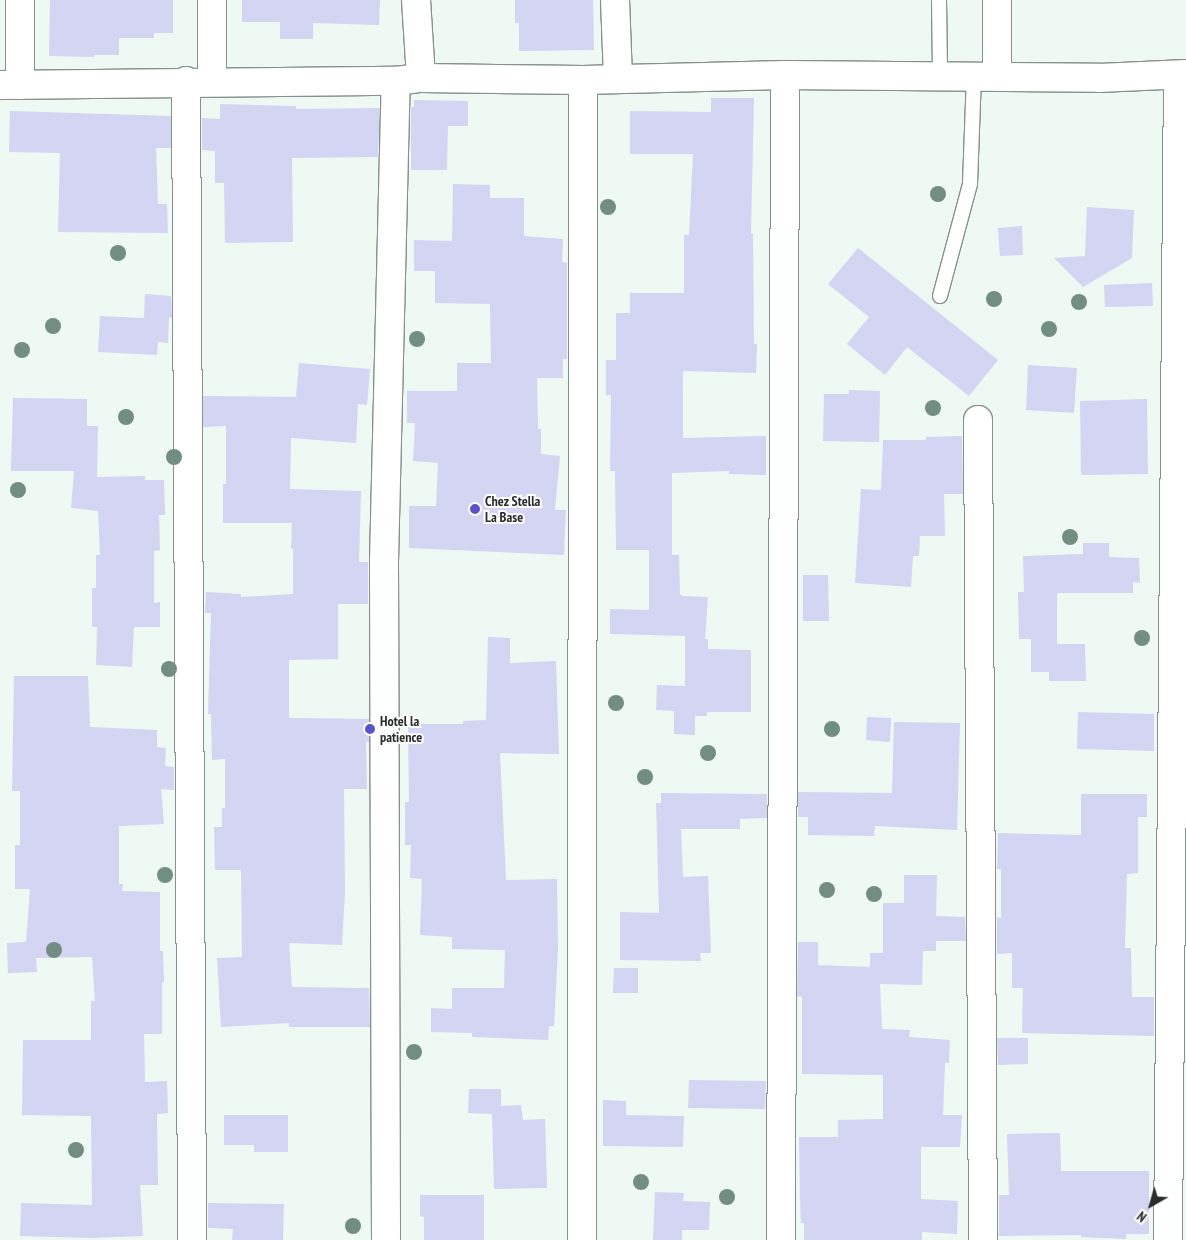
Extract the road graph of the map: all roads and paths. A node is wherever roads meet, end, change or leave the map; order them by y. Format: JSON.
{"nodes":[{"id":1,"x":20,"y":0,"type":"edge"},
{"id":2,"x":212,"y":0,"type":"edge"},
{"id":3,"x":416,"y":0,"type":"edge"},
{"id":4,"x":615,"y":0,"type":"edge"},
{"id":5,"x":939,"y":0,"type":"edge"},
{"id":6,"x":997,"y":0,"type":"edge"},
{"id":7,"x":785,"y":75,"type":"junction"},
{"id":8,"x":1182,"y":75,"type":"edge"},
{"id":9,"x":940,"y":76,"type":"junction"},
{"id":10,"x":986,"y":76,"type":"junction"},
{"id":11,"x":408,"y":79,"type":"junction"},
{"id":12,"x":582,"y":80,"type":"junction"},
{"id":13,"x":618,"y":80,"type":"junction"},
{"id":14,"x":199,"y":82,"type":"junction"},
{"id":15,"x":10,"y":85,"type":"edge"},
{"id":16,"x":940,"y":296,"type":"dead end"},
{"id":17,"x":978,"y":420,"type":"dead end"},
{"id":18,"x":192,"y":1240,"type":"edge"},
{"id":19,"x":386,"y":1240,"type":"edge"},
{"id":20,"x":582,"y":1240,"type":"edge"},
{"id":21,"x":781,"y":1240,"type":"edge"},
{"id":22,"x":983,"y":1240,"type":"edge"},
{"id":23,"x":1168,"y":1240,"type":"edge"}],
"edges":[{"from":1,"to":15,"type":"street"},
{"from":2,"to":14,"type":"street"},
{"from":3,"to":11,"type":"street"},
{"from":4,"to":13,"type":"street"},
{"from":5,"to":9,"type":"lane"},
{"from":6,"to":10,"type":"street"},
{"from":7,"to":9,"type":"street"},
{"from":7,"to":13,"type":"street"},
{"from":7,"to":21,"type":"street"},
{"from":8,"to":10,"type":"street"},
{"from":8,"to":23,"type":"street"},
{"from":9,"to":10,"type":"street"},
{"from":10,"to":16,"type":"lane"},
{"from":11,"to":12,"type":"street"},
{"from":11,"to":14,"type":"street"},
{"from":11,"to":19,"type":"street"},
{"from":12,"to":13,"type":"street"},
{"from":12,"to":20,"type":"street"},
{"from":14,"to":15,"type":"street"},
{"from":14,"to":18,"type":"street"},
{"from":17,"to":22,"type":"street"}]}
